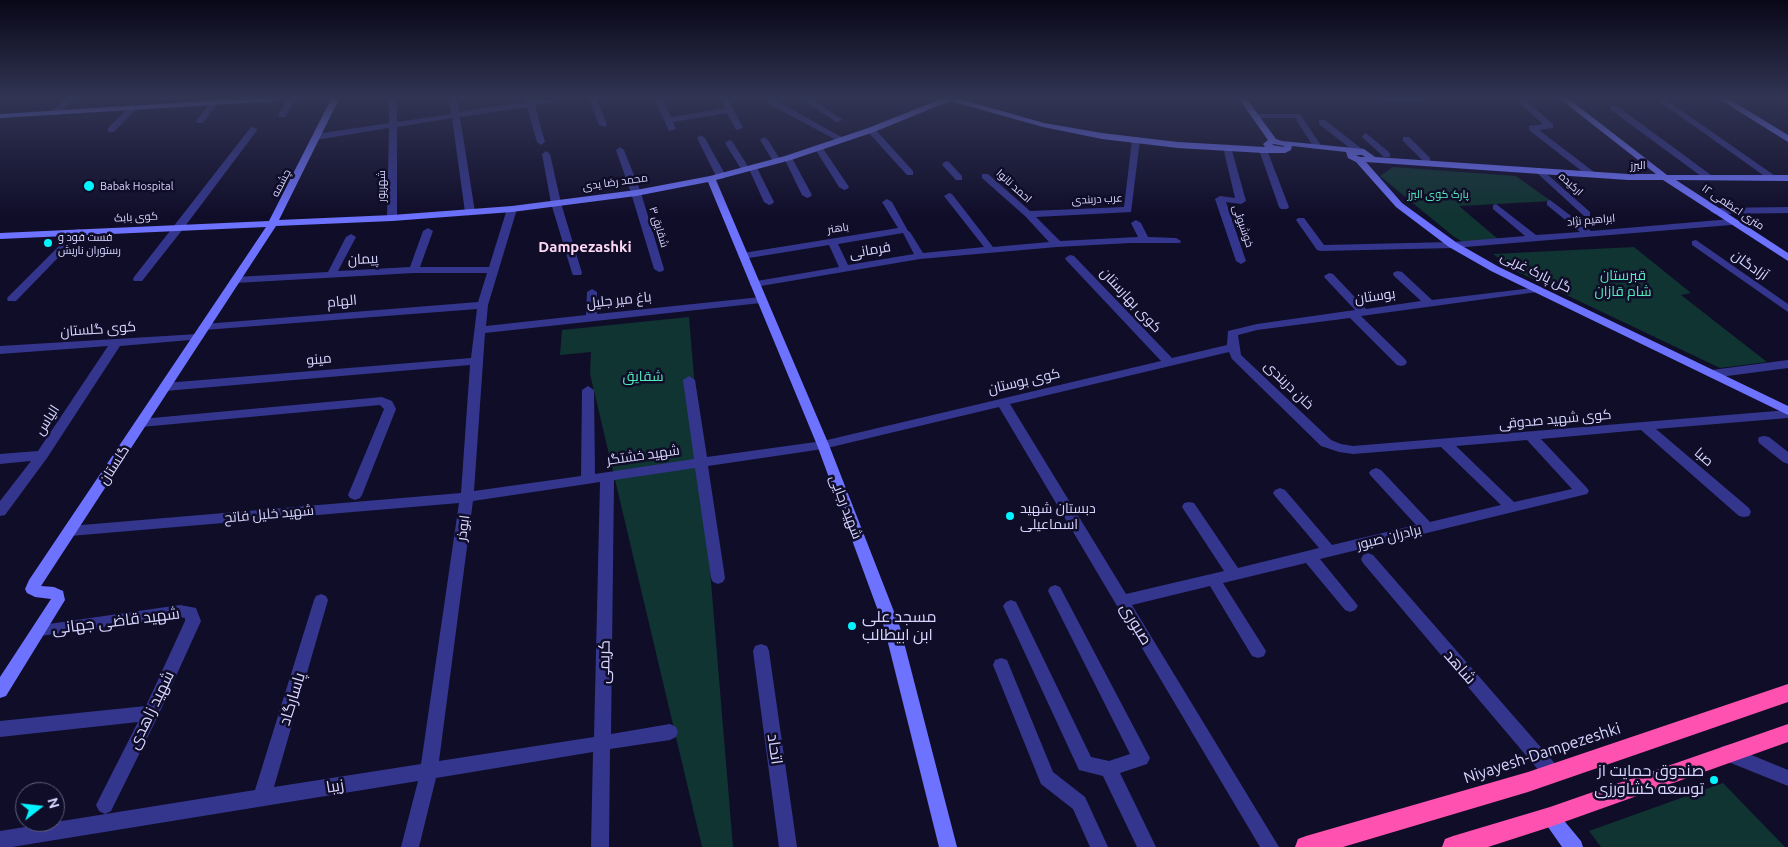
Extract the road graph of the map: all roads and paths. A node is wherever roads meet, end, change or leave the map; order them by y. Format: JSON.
{"nodes":[{"id":1,"x":701,"y":138,"type":"dead end"},
{"id":2,"x":247,"y":139,"type":"edge"},
{"id":3,"x":315,"y":139,"type":"edge"},
{"id":4,"x":393,"y":139,"type":"edge"},
{"id":5,"x":459,"y":139,"type":"edge"},
{"id":6,"x":540,"y":139,"type":"edge"},
{"id":7,"x":840,"y":139,"type":"edge"},
{"id":8,"x":847,"y":139,"type":"edge"},
{"id":9,"x":879,"y":139,"type":"edge"},
{"id":10,"x":1127,"y":139,"type":"edge"},
{"id":11,"x":1265,"y":139,"type":"edge"},
{"id":12,"x":1312,"y":139,"type":"edge"},
{"id":13,"x":1341,"y":139,"type":"edge"},
{"id":14,"x":1369,"y":139,"type":"edge"},
{"id":15,"x":1406,"y":139,"type":"dead end"},
{"id":16,"x":1546,"y":139,"type":"edge"},
{"id":17,"x":1615,"y":139,"type":"edge"},
{"id":18,"x":1656,"y":139,"type":"edge"},
{"id":19,"x":1717,"y":139,"type":"edge"},
{"id":20,"x":764,"y":140,"type":"dead end"},
{"id":21,"x":843,"y":140,"type":"junction"},
{"id":22,"x":1136,"y":140,"type":"junction"},
{"id":23,"x":541,"y":142,"type":"dead end"},
{"id":24,"x":729,"y":143,"type":"dead end"},
{"id":25,"x":1268,"y":144,"type":"junction"},
{"id":26,"x":1227,"y":147,"type":"junction"},
{"id":27,"x":1318,"y":147,"type":"junction"},
{"id":28,"x":819,"y":148,"type":"junction"},
{"id":29,"x":1283,"y":148,"type":"junction"},
{"id":30,"x":620,"y":150,"type":"dead end"},
{"id":31,"x":546,"y":154,"type":"dead end"},
{"id":32,"x":1388,"y":155,"type":"junction"},
{"id":33,"x":1361,"y":156,"type":"junction"},
{"id":34,"x":788,"y":158,"type":"junction"},
{"id":35,"x":1427,"y":160,"type":"junction"},
{"id":36,"x":777,"y":161,"type":"junction"},
{"id":37,"x":946,"y":164,"type":"dead end"},
{"id":38,"x":1458,"y":164,"type":"junction"},
{"id":39,"x":749,"y":169,"type":"junction"},
{"id":40,"x":1540,"y":171,"type":"junction"},
{"id":41,"x":910,"y":173,"type":"dead end"},
{"id":42,"x":1591,"y":174,"type":"junction"},
{"id":43,"x":985,"y":176,"type":"dead end"},
{"id":44,"x":716,"y":177,"type":"junction"},
{"id":45,"x":1665,"y":177,"type":"junction"},
{"id":46,"x":1708,"y":177,"type":"junction"},
{"id":47,"x":959,"y":178,"type":"dead end"},
{"id":48,"x":1773,"y":178,"type":"junction"},
{"id":49,"x":1788,"y":178,"type":"edge"},
{"id":50,"x":844,"y":187,"type":"dead end"},
{"id":51,"x":636,"y":193,"type":"junction"},
{"id":52,"x":807,"y":195,"type":"dead end"},
{"id":53,"x":949,"y":196,"type":"dead end"},
{"id":54,"x":769,"y":202,"type":"dead end"},
{"id":55,"x":887,"y":202,"type":"dead end"},
{"id":56,"x":556,"y":203,"type":"junction"},
{"id":57,"x":1550,"y":204,"type":"dead end"},
{"id":58,"x":1284,"y":206,"type":"dead end"},
{"id":59,"x":1496,"y":208,"type":"dead end"},
{"id":60,"x":512,"y":209,"type":"junction"},
{"id":61,"x":1788,"y":210,"type":"edge"},
{"id":62,"x":1715,"y":211,"type":"junction"},
{"id":63,"x":470,"y":212,"type":"junction"},
{"id":64,"x":1028,"y":214,"type":"junction"},
{"id":65,"x":1587,"y":214,"type":"dead end"},
{"id":66,"x":392,"y":218,"type":"junction"},
{"id":67,"x":1301,"y":220,"type":"dead end"},
{"id":68,"x":1731,"y":222,"type":"junction"},
{"id":69,"x":273,"y":223,"type":"junction"},
{"id":70,"x":1136,"y":223,"type":"dead end"},
{"id":71,"x":180,"y":227,"type":"junction"},
{"id":72,"x":428,"y":231,"type":"dead end"},
{"id":73,"x":78,"y":232,"type":"junction"},
{"id":74,"x":1588,"y":233,"type":"junction"},
{"id":75,"x":907,"y":234,"type":"dead end"},
{"id":76,"x":0,"y":236,"type":"edge"},
{"id":77,"x":351,"y":237,"type":"dead end"},
{"id":78,"x":1534,"y":238,"type":"junction"},
{"id":79,"x":1144,"y":240,"type":"junction"},
{"id":80,"x":1176,"y":240,"type":"dead end"},
{"id":81,"x":832,"y":242,"type":"junction"},
{"id":82,"x":1696,"y":243,"type":"dead end"},
{"id":83,"x":1057,"y":244,"type":"junction"},
{"id":84,"x":1453,"y":245,"type":"junction"},
{"id":85,"x":990,"y":249,"type":"junction"},
{"id":86,"x":743,"y":256,"type":"junction"},
{"id":87,"x":920,"y":256,"type":"junction"},
{"id":88,"x":1070,"y":258,"type":"dead end"},
{"id":89,"x":1788,"y":258,"type":"edge"},
{"id":90,"x":1241,"y":261,"type":"dead end"},
{"id":91,"x":843,"y":265,"type":"dead end"},
{"id":92,"x":659,"y":269,"type":"dead end"},
{"id":93,"x":414,"y":270,"type":"junction"},
{"id":94,"x":492,"y":270,"type":"junction"},
{"id":95,"x":577,"y":273,"type":"dead end"},
{"id":96,"x":1398,"y":274,"type":"dead end"},
{"id":97,"x":331,"y":275,"type":"junction"},
{"id":98,"x":1329,"y":276,"type":"dead end"},
{"id":99,"x":138,"y":279,"type":"dead end"},
{"id":100,"x":235,"y":280,"type":"junction"},
{"id":101,"x":755,"y":284,"type":"junction"},
{"id":102,"x":1537,"y":289,"type":"junction"},
{"id":103,"x":592,"y":292,"type":"dead end"},
{"id":104,"x":12,"y":299,"type":"dead end"},
{"id":105,"x":761,"y":300,"type":"junction"},
{"id":106,"x":1430,"y":304,"type":"junction"},
{"id":107,"x":483,"y":305,"type":"junction"},
{"id":108,"x":1788,"y":309,"type":"edge"},
{"id":109,"x":1358,"y":313,"type":"junction"},
{"id":110,"x":590,"y":318,"type":"junction"},
{"id":111,"x":480,"y":330,"type":"junction"},
{"id":112,"x":201,"y":332,"type":"junction"},
{"id":113,"x":116,"y":343,"type":"junction"},
{"id":114,"x":1233,"y":347,"type":"junction"},
{"id":115,"x":0,"y":350,"type":"edge"},
{"id":116,"x":476,"y":361,"type":"junction"},
{"id":117,"x":1169,"y":362,"type":"junction"},
{"id":118,"x":1400,"y":362,"type":"dead end"},
{"id":119,"x":1788,"y":364,"type":"edge"},
{"id":120,"x":1712,"y":374,"type":"junction"},
{"id":121,"x":689,"y":380,"type":"dead end"},
{"id":122,"x":165,"y":387,"type":"junction"},
{"id":123,"x":588,"y":390,"type":"dead end"},
{"id":124,"x":1002,"y":402,"type":"junction"},
{"id":125,"x":1788,"y":412,"type":"edge"},
{"id":126,"x":141,"y":423,"type":"junction"},
{"id":127,"x":1644,"y":426,"type":"junction"},
{"id":128,"x":1530,"y":436,"type":"junction"},
{"id":129,"x":1764,"y":440,"type":"dead end"},
{"id":130,"x":1326,"y":443,"type":"joint"},
{"id":131,"x":1445,"y":443,"type":"junction"},
{"id":132,"x":822,"y":445,"type":"junction"},
{"id":133,"x":42,"y":455,"type":"junction"},
{"id":134,"x":0,"y":459,"type":"edge"},
{"id":135,"x":1788,"y":459,"type":"edge"},
{"id":136,"x":702,"y":463,"type":"junction"},
{"id":137,"x":1376,"y":472,"type":"dead end"},
{"id":138,"x":607,"y":477,"type":"junction"},
{"id":139,"x":588,"y":479,"type":"junction"},
{"id":140,"x":1280,"y":493,"type":"dead end"},
{"id":141,"x":355,"y":495,"type":"dead end"},
{"id":142,"x":467,"y":497,"type":"junction"},
{"id":143,"x":1189,"y":507,"type":"dead end"},
{"id":144,"x":1512,"y":508,"type":"junction"},
{"id":145,"x":0,"y":511,"type":"edge"},
{"id":146,"x":1744,"y":512,"type":"dead end"},
{"id":147,"x":1427,"y":528,"type":"junction"},
{"id":148,"x":70,"y":531,"type":"junction"},
{"id":149,"x":1329,"y":551,"type":"junction"},
{"id":150,"x":1308,"y":556,"type":"junction"},
{"id":151,"x":1368,"y":560,"type":"dead end"},
{"id":152,"x":1234,"y":574,"type":"junction"},
{"id":153,"x":718,"y":578,"type":"dead end"},
{"id":154,"x":1213,"y":579,"type":"junction"},
{"id":155,"x":1055,"y":592,"type":"dead end"},
{"id":156,"x":321,"y":600,"type":"dead end"},
{"id":157,"x":1122,"y":600,"type":"junction"},
{"id":158,"x":1010,"y":606,"type":"dead end"},
{"id":159,"x":1350,"y":606,"type":"dead end"},
{"id":160,"x":191,"y":612,"type":"joint"},
{"id":161,"x":40,"y":630,"type":"junction"},
{"id":162,"x":761,"y":651,"type":"dead end"},
{"id":163,"x":1258,"y":651,"type":"dead end"},
{"id":164,"x":1001,"y":665,"type":"dead end"},
{"id":165,"x":0,"y":691,"type":"edge"},
{"id":166,"x":1788,"y":693,"type":"edge"},
{"id":167,"x":151,"y":713,"type":"junction"},
{"id":168,"x":0,"y":729,"type":"edge"},
{"id":169,"x":670,"y":732,"type":"dead end"},
{"id":170,"x":1788,"y":733,"type":"edge"},
{"id":171,"x":602,"y":743,"type":"junction"},
{"id":172,"x":1727,"y":753,"type":"junction"},
{"id":173,"x":1109,"y":769,"type":"junction"},
{"id":174,"x":429,"y":771,"type":"junction"},
{"id":175,"x":1552,"y":773,"type":"junction"},
{"id":176,"x":1788,"y":778,"type":"edge"},
{"id":177,"x":262,"y":798,"type":"junction"},
{"id":178,"x":105,"y":805,"type":"dead end"},
{"id":179,"x":1550,"y":817,"type":"junction"},
{"id":180,"x":0,"y":840,"type":"edge"},
{"id":181,"x":410,"y":847,"type":"edge"},
{"id":182,"x":600,"y":847,"type":"edge"},
{"id":183,"x":788,"y":847,"type":"edge"},
{"id":184,"x":948,"y":847,"type":"edge"},
{"id":185,"x":1099,"y":847,"type":"edge"},
{"id":186,"x":1147,"y":847,"type":"edge"},
{"id":187,"x":1270,"y":847,"type":"edge"},
{"id":188,"x":1306,"y":847,"type":"edge"},
{"id":189,"x":1453,"y":847,"type":"edge"},
{"id":190,"x":1574,"y":847,"type":"edge"}],
"edges":[{"from":1,"to":44,"type":"street"},
{"from":2,"to":71,"type":"street"},
{"from":3,"to":69,"type":"main road","name":"چشمه"},
{"from":4,"to":66,"type":"street","name":"شهریور"},
{"from":5,"to":63,"type":"street"},
{"from":6,"to":23,"type":"street"},
{"from":7,"to":21,"type":"street"},
{"from":8,"to":21,"type":"main road","name":"محمد رضا یدی"},
{"from":9,"to":41,"type":"street"},
{"from":10,"to":22,"type":"main road"},
{"from":11,"to":25,"type":"main road"},
{"from":12,"to":27,"type":"street"},
{"from":13,"to":33,"type":"street"},
{"from":14,"to":32,"type":"street"},
{"from":15,"to":35,"type":"street"},
{"from":16,"to":42,"type":"street"},
{"from":17,"to":45,"type":"main road","name":"۱۲ متری اعظمی"},
{"from":18,"to":46,"type":"street"},
{"from":19,"to":48,"type":"street"},
{"from":20,"to":36,"type":"street"},
{"from":21,"to":28,"type":"main road","name":"محمد رضا یدی"},
{"from":22,"to":26,"type":"main road"},
{"from":22,"to":64,"type":"street","name":"عرب دربندی"},
{"from":24,"to":39,"type":"street"},
{"from":25,"to":26,"type":"main road"},
{"from":25,"to":29,"type":"main road"},
{"from":25,"to":29,"type":"main road"},
{"from":25,"to":58,"type":"street"},
{"from":26,"to":90,"type":"street","name":"خوشبوئی"},
{"from":27,"to":29,"type":"main road","name":"البرز"},
{"from":27,"to":33,"type":"main road","name":"البرز"},
{"from":28,"to":34,"type":"main road","name":"محمد رضا یدی"},
{"from":28,"to":50,"type":"street"},
{"from":29,"to":33,"type":"main road","name":"البرز"},
{"from":30,"to":51,"type":"street","name":"شقایق ۳"},
{"from":31,"to":56,"type":"street"},
{"from":32,"to":33,"type":"main road","name":"البرز"},
{"from":32,"to":35,"type":"main road","name":"البرز"},
{"from":33,"to":38,"type":"main road","name":"البرز"},
{"from":33,"to":84,"type":"main road","name":"گل پارک غربی"},
{"from":34,"to":36,"type":"main road","name":"محمد رضا یدی"},
{"from":34,"to":52,"type":"street"},
{"from":35,"to":38,"type":"main road","name":"البرز"},
{"from":36,"to":39,"type":"main road","name":"محمد رضا یدی"},
{"from":37,"to":47,"type":"street"},
{"from":38,"to":40,"type":"main road","name":"البرز"},
{"from":39,"to":44,"type":"main road","name":"محمد رضا یدی"},
{"from":39,"to":54,"type":"street"},
{"from":40,"to":42,"type":"main road","name":"البرز"},
{"from":40,"to":65,"type":"street","name":"ارکیده"},
{"from":42,"to":45,"type":"main road","name":"البرز"},
{"from":43,"to":64,"type":"street","name":"احمد نانوا"},
{"from":44,"to":51,"type":"main road","name":"محمد رضا یدی"},
{"from":44,"to":86,"type":"main road","name":"شهید رجایی"},
{"from":45,"to":46,"type":"main road","name":"البرز"},
{"from":45,"to":62,"type":"main road","name":"۱۲ متری اعظمی"},
{"from":46,"to":48,"type":"main road","name":"البرز"},
{"from":48,"to":49,"type":"main road","name":"البرز"},
{"from":51,"to":56,"type":"main road","name":"محمد رضا یدی"},
{"from":51,"to":92,"type":"street","name":"شقایق ۳"},
{"from":53,"to":85,"type":"street"},
{"from":55,"to":81,"type":"street","name":"باهنر"},
{"from":56,"to":60,"type":"main road","name":"محمد رضا یدی"},
{"from":56,"to":95,"type":"street"},
{"from":57,"to":74,"type":"street"},
{"from":59,"to":78,"type":"street"},
{"from":60,"to":63,"type":"main road","name":"محمد رضا یدی"},
{"from":60,"to":94,"type":"street","name":"ابوذر"},
{"from":61,"to":62,"type":"street"},
{"from":62,"to":68,"type":"main road","name":"۱۲ متری اعظمی"},
{"from":63,"to":66,"type":"main road","name":"محمد رضا یدی"},
{"from":64,"to":83,"type":"street","name":"احمد نانوا"},
{"from":66,"to":69,"type":"main road","name":"محمد رضا یدی"},
{"from":67,"to":84,"type":"street","name":"ابراهیم نژاد"},
{"from":68,"to":74,"type":"street","name":"ابراهیم نژاد"},
{"from":68,"to":89,"type":"main road","name":"۱۲ متری اعظمی"},
{"from":69,"to":71,"type":"main road","name":"کوی بابک"},
{"from":69,"to":100,"type":"main road","name":"گلستان"},
{"from":70,"to":79,"type":"street"},
{"from":71,"to":73,"type":"main road","name":"کوی بابک"},
{"from":71,"to":99,"type":"street"},
{"from":72,"to":93,"type":"street"},
{"from":73,"to":76,"type":"main road","name":"کوی بابک"},
{"from":73,"to":104,"type":"street"},
{"from":74,"to":78,"type":"street","name":"ابراهیم نژاد"},
{"from":75,"to":87,"type":"street"},
{"from":77,"to":97,"type":"street"},
{"from":78,"to":84,"type":"street","name":"ابراهیم نژاد"},
{"from":79,"to":80,"type":"street","name":"فرمانی"},
{"from":79,"to":83,"type":"street","name":"فرمانی"},
{"from":81,"to":86,"type":"street","name":"باهنر"},
{"from":81,"to":91,"type":"street"},
{"from":82,"to":108,"type":"street","name":"آزادگان"},
{"from":83,"to":85,"type":"street","name":"فرمانی"},
{"from":84,"to":102,"type":"main road","name":"گل پارک غربی"},
{"from":85,"to":87,"type":"street","name":"فرمانی"},
{"from":86,"to":101,"type":"main road","name":"شهید رجایی"},
{"from":87,"to":101,"type":"street","name":"فرمانی"},
{"from":88,"to":117,"type":"street","name":"کوی بهارستان"},
{"from":93,"to":94,"type":"street","name":"پیمان"},
{"from":93,"to":97,"type":"street","name":"پیمان"},
{"from":94,"to":107,"type":"street","name":"ابوذر"},
{"from":96,"to":106,"type":"street"},
{"from":97,"to":100,"type":"street","name":"پیمان"},
{"from":98,"to":109,"type":"street"},
{"from":100,"to":112,"type":"main road","name":"گلستان"},
{"from":101,"to":105,"type":"main road","name":"شهید رجایی"},
{"from":102,"to":106,"type":"street","name":"بوستان"},
{"from":102,"to":120,"type":"main road","name":"گل پارک غربی"},
{"from":103,"to":110,"type":"street"},
{"from":105,"to":110,"type":"street","name":"باغ میر جلیل"},
{"from":105,"to":132,"type":"main road","name":"شهید رجایی"},
{"from":106,"to":109,"type":"street","name":"بوستان"},
{"from":107,"to":111,"type":"street","name":"ابوذر"},
{"from":107,"to":112,"type":"street","name":"الهام"},
{"from":109,"to":114,"type":"street","name":"بوستان"},
{"from":109,"to":118,"type":"street"},
{"from":110,"to":111,"type":"street","name":"باغ میر جلیل"},
{"from":111,"to":116,"type":"street","name":"ابوذر"},
{"from":112,"to":113,"type":"street","name":"کوی گلستان"},
{"from":112,"to":122,"type":"main road","name":"گلستان"},
{"from":113,"to":115,"type":"street","name":"کوی گلستان"},
{"from":113,"to":133,"type":"street","name":"الیاس"},
{"from":114,"to":117,"type":"street","name":"کوی بوستان"},
{"from":114,"to":130,"type":"street","name":"خان دربندی"},
{"from":116,"to":122,"type":"street","name":"مینو"},
{"from":116,"to":142,"type":"street","name":"ابوذر"},
{"from":117,"to":124,"type":"street","name":"کوی بوستان"},
{"from":119,"to":120,"type":"street"},
{"from":120,"to":125,"type":"main road","name":"گل پارک غربی"},
{"from":121,"to":136,"type":"street"},
{"from":122,"to":126,"type":"main road","name":"گلستان"},
{"from":123,"to":139,"type":"street"},
{"from":124,"to":132,"type":"street","name":"کوی بوستان"},
{"from":124,"to":157,"type":"street","name":"صبوری"},
{"from":125,"to":127,"type":"street","name":"کوی شهید صدوقی"},
{"from":126,"to":141,"type":"street"},
{"from":126,"to":148,"type":"main road","name":"گلستان"},
{"from":127,"to":128,"type":"street","name":"کوی شهید صدوقی"},
{"from":127,"to":146,"type":"street","name":"صبا"},
{"from":128,"to":131,"type":"street","name":"کوی شهید صدوقی"},
{"from":128,"to":144,"type":"street","name":"برادران صبور"},
{"from":129,"to":135,"type":"street"},
{"from":130,"to":131,"type":"street","name":"کوی شهید صدوقی"},
{"from":131,"to":144,"type":"street"},
{"from":132,"to":136,"type":"street","name":"شهید خشتگر"},
{"from":132,"to":184,"type":"main road","name":"شهید رجایی"},
{"from":133,"to":134,"type":"street"},
{"from":133,"to":145,"type":"street","name":"الیاس"},
{"from":136,"to":138,"type":"street","name":"شهید خشتگر"},
{"from":136,"to":153,"type":"street"},
{"from":137,"to":147,"type":"street"},
{"from":138,"to":139,"type":"street","name":"شهید خشتگر"},
{"from":138,"to":171,"type":"street","name":"کریمی"},
{"from":139,"to":142,"type":"street","name":"شهید خشتگر"},
{"from":140,"to":149,"type":"street"},
{"from":142,"to":148,"type":"street","name":"شهید خلیل فاتح"},
{"from":142,"to":174,"type":"street","name":"ابوذر"},
{"from":143,"to":152,"type":"street"},
{"from":144,"to":147,"type":"street","name":"برادران صبور"},
{"from":147,"to":149,"type":"street","name":"برادران صبور"},
{"from":148,"to":161,"type":"main road","name":"گلستان"},
{"from":149,"to":150,"type":"street","name":"برادران صبور"},
{"from":150,"to":152,"type":"street","name":"برادران صبور"},
{"from":150,"to":159,"type":"street"},
{"from":151,"to":175,"type":"street","name":"شاهد"},
{"from":152,"to":154,"type":"street","name":"برادران صبور"},
{"from":154,"to":157,"type":"street","name":"برادران صبور"},
{"from":154,"to":163,"type":"street"},
{"from":155,"to":173,"type":"street"},
{"from":156,"to":177,"type":"street","name":"پاسارگاد"},
{"from":157,"to":187,"type":"street","name":"صبوری"},
{"from":158,"to":173,"type":"street"},
{"from":160,"to":161,"type":"street","name":"شهید قاضی جهانی"},
{"from":160,"to":167,"type":"street","name":"شهید زاهدی"},
{"from":161,"to":165,"type":"main road","name":"گلستان"},
{"from":162,"to":183,"type":"street","name":"اتحاد"},
{"from":164,"to":185,"type":"street"},
{"from":166,"to":175,"type":"highway","name":"Niyayesh-Dampezeshki"},
{"from":167,"to":168,"type":"street"},
{"from":167,"to":178,"type":"street","name":"شهید زاهدی"},
{"from":169,"to":171,"type":"street","name":"زیبا"},
{"from":170,"to":172,"type":"highway"},
{"from":171,"to":174,"type":"street","name":"زیبا"},
{"from":171,"to":182,"type":"street","name":"کریمی"},
{"from":172,"to":176,"type":"street"},
{"from":172,"to":179,"type":"highway"},
{"from":173,"to":186,"type":"street"},
{"from":174,"to":177,"type":"street","name":"زیبا"},
{"from":174,"to":181,"type":"street","name":"ابوذر"},
{"from":175,"to":188,"type":"highway","name":"Niyayesh-Dampezeshki"},
{"from":177,"to":180,"type":"street","name":"زیبا"},
{"from":179,"to":189,"type":"highway"},
{"from":179,"to":190,"type":"main road"}]}
